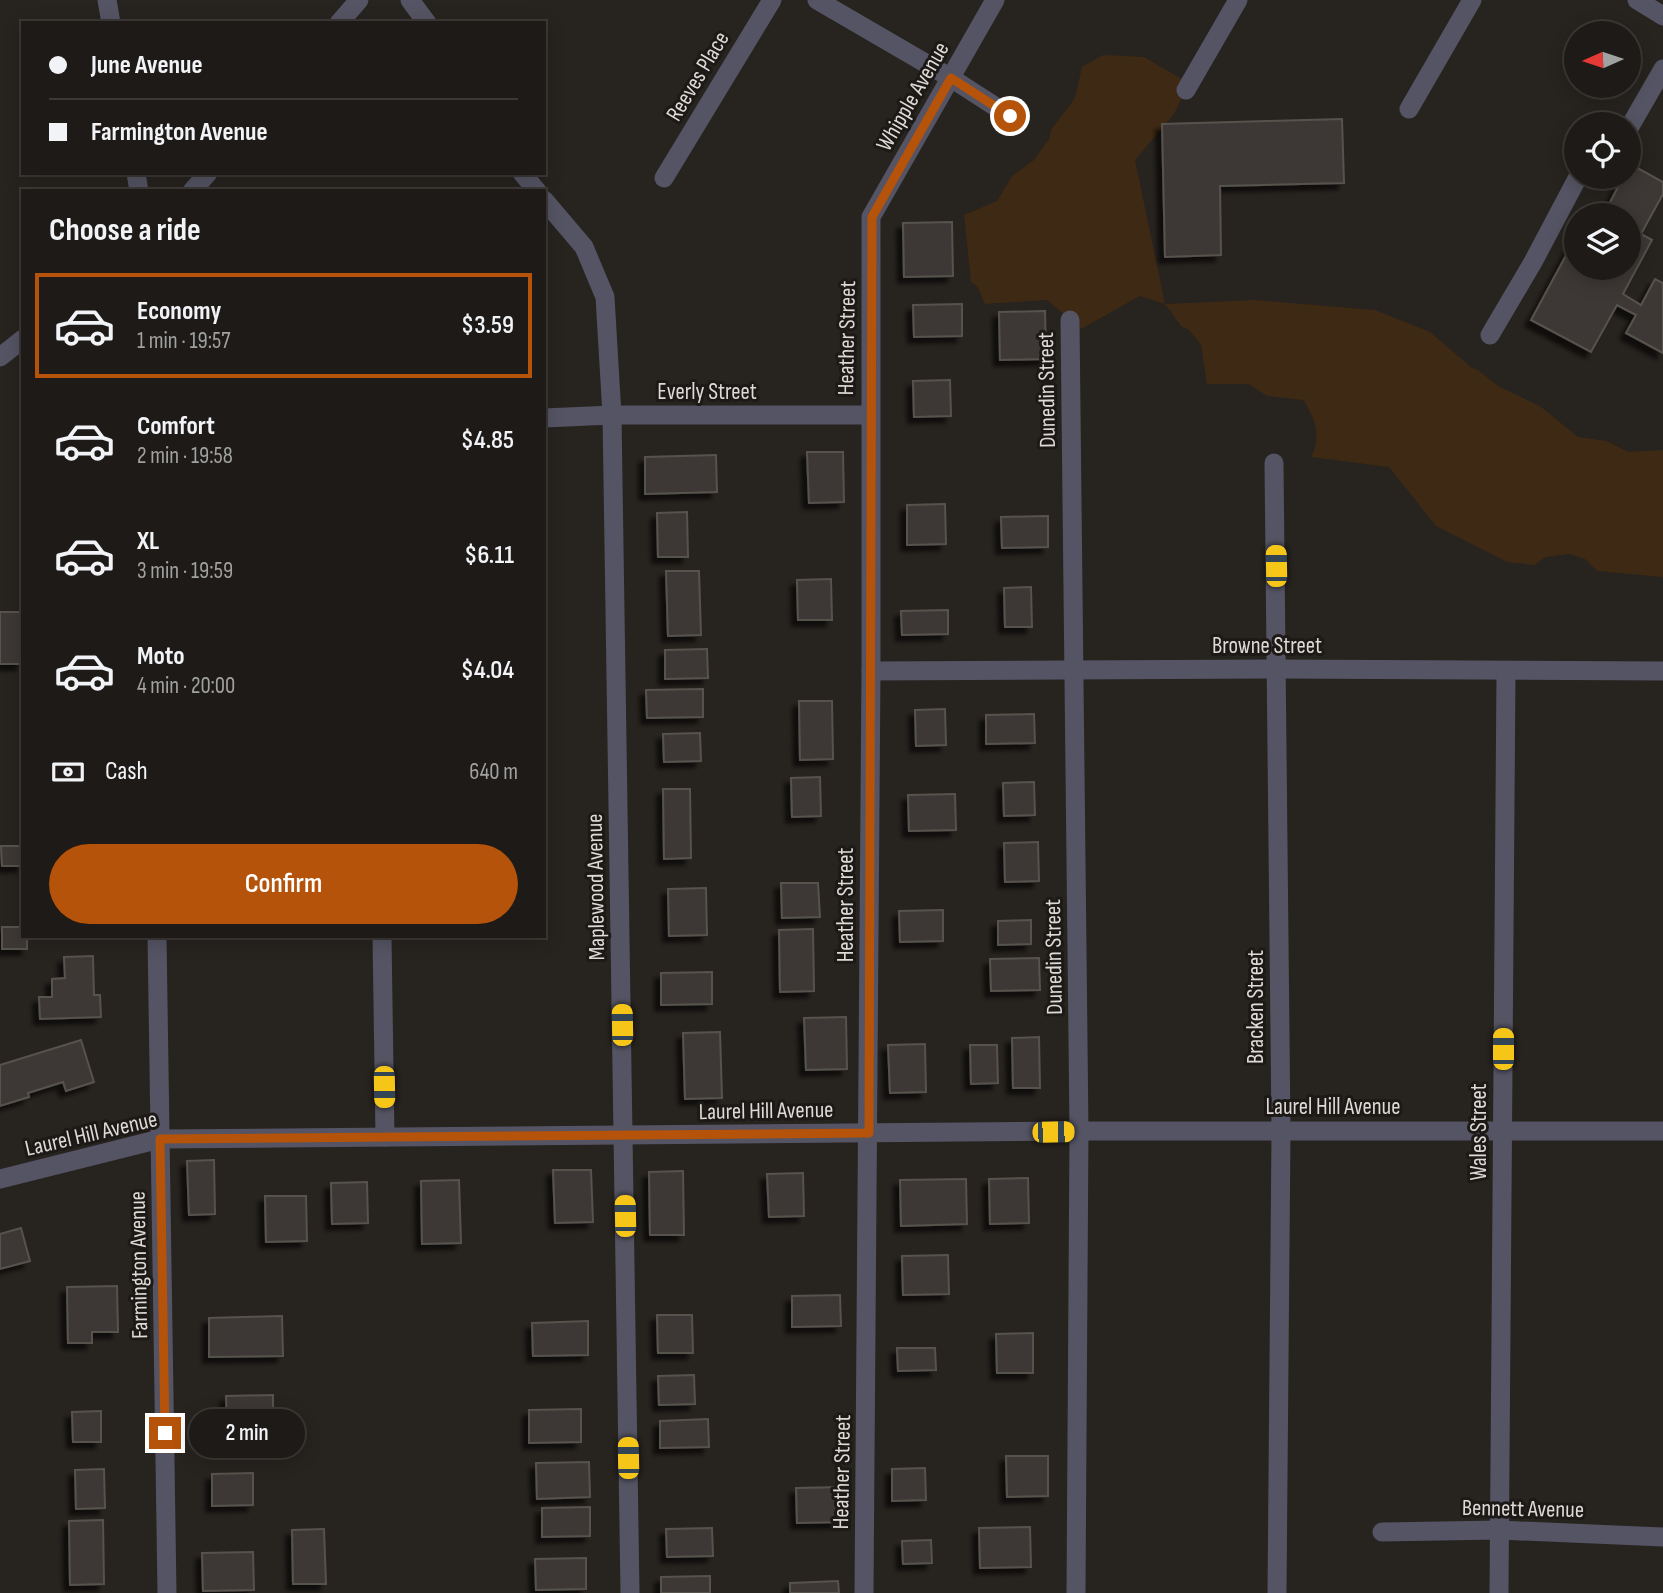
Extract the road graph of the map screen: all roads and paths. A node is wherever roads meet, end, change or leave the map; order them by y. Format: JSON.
{"nodes":[{"id":1,"x":107,"y":0,"type":"edge"},
{"id":2,"x":359,"y":0,"type":"edge"},
{"id":3,"x":410,"y":0,"type":"edge"},
{"id":4,"x":772,"y":0,"type":"edge"},
{"id":5,"x":817,"y":0,"type":"edge"},
{"id":6,"x":995,"y":0,"type":"edge"},
{"id":7,"x":1238,"y":0,"type":"edge"},
{"id":8,"x":1472,"y":0,"type":"edge"},
{"id":9,"x":1637,"y":0,"type":"edge"},
{"id":10,"x":1663,"y":16,"type":"edge"},
{"id":11,"x":111,"y":21,"type":"edge"},
{"id":12,"x":341,"y":21,"type":"edge"},
{"id":13,"x":425,"y":21,"type":"edge"},
{"id":14,"x":1663,"y":69,"type":"edge"},
{"id":15,"x":951,"y":78,"type":"junction"},
{"id":16,"x":1186,"y":90,"type":"dead end"},
{"id":17,"x":1409,"y":109,"type":"dead end"},
{"id":18,"x":1638,"y":112,"type":"edge"},
{"id":19,"x":1010,"y":116,"type":"dead end"},
{"id":20,"x":206,"y":175,"type":"edge"},
{"id":21,"x":524,"y":175,"type":"edge"},
{"id":22,"x":664,"y":178,"type":"dead end"},
{"id":23,"x":194,"y":189,"type":"edge"},
{"id":24,"x":535,"y":189,"type":"edge"},
{"id":25,"x":1572,"y":189,"type":"edge"},
{"id":26,"x":546,"y":202,"type":"edge"},
{"id":27,"x":872,"y":217,"type":"joint"},
{"id":28,"x":1070,"y":320,"type":"dead end"},
{"id":29,"x":1490,"y":335,"type":"dead end"},
{"id":30,"x":21,"y":340,"type":"edge"},
{"id":31,"x":2,"y":350,"type":"edge"},
{"id":32,"x":612,"y":415,"type":"junction"},
{"id":33,"x":870,"y":415,"type":"junction"},
{"id":34,"x":546,"y":418,"type":"edge"},
{"id":35,"x":1274,"y":463,"type":"dead end"},
{"id":36,"x":1277,"y":669,"type":"junction"},
{"id":37,"x":1074,"y":670,"type":"junction"},
{"id":38,"x":871,"y":671,"type":"junction"},
{"id":39,"x":1506,"y":671,"type":"junction"},
{"id":40,"x":1663,"y":671,"type":"edge"},
{"id":41,"x":157,"y":938,"type":"edge"},
{"id":42,"x":382,"y":938,"type":"edge"},
{"id":43,"x":1503,"y":1130,"type":"junction"},
{"id":44,"x":1079,"y":1131,"type":"junction"},
{"id":45,"x":1281,"y":1131,"type":"junction"},
{"id":46,"x":1663,"y":1131,"type":"edge"},
{"id":47,"x":869,"y":1133,"type":"junction"},
{"id":48,"x":624,"y":1136,"type":"junction"},
{"id":49,"x":385,"y":1138,"type":"junction"},
{"id":50,"x":160,"y":1139,"type":"junction"},
{"id":51,"x":0,"y":1179,"type":"edge"},
{"id":52,"x":1499,"y":1530,"type":"junction"},
{"id":53,"x":1382,"y":1532,"type":"dead end"},
{"id":54,"x":1663,"y":1537,"type":"edge"},
{"id":55,"x":167,"y":1593,"type":"edge"},
{"id":56,"x":630,"y":1593,"type":"edge"},
{"id":57,"x":864,"y":1593,"type":"edge"},
{"id":58,"x":1076,"y":1593,"type":"edge"},
{"id":59,"x":1277,"y":1593,"type":"edge"},
{"id":60,"x":1499,"y":1593,"type":"edge"}],
"edges":[{"from":1,"to":11,"type":"street"},
{"from":2,"to":12,"type":"street"},
{"from":3,"to":13,"type":"street"},
{"from":4,"to":22,"type":"street","name":"Reeves Place"},
{"from":5,"to":15,"type":"street"},
{"from":6,"to":15,"type":"street","name":"Whipple Avenue"},
{"from":7,"to":16,"type":"street"},
{"from":8,"to":17,"type":"street"},
{"from":9,"to":10,"type":"street"},
{"from":14,"to":18,"type":"street"},
{"from":15,"to":19,"type":"street"},
{"from":15,"to":27,"type":"street","name":"Whipple Avenue"},
{"from":20,"to":23,"type":"street"},
{"from":21,"to":24,"type":"street"},
{"from":25,"to":29,"type":"street"},
{"from":26,"to":32,"type":"street","name":"Maplewood Avenue"},
{"from":27,"to":33,"type":"street","name":"Heather Street"},
{"from":28,"to":37,"type":"street","name":"Dunedin Street"},
{"from":30,"to":31,"type":"street"},
{"from":32,"to":33,"type":"street","name":"Everly Street"},
{"from":32,"to":34,"type":"street","name":"Everly Street"},
{"from":32,"to":48,"type":"street","name":"Maplewood Avenue"},
{"from":33,"to":38,"type":"street","name":"Heather Street"},
{"from":35,"to":36,"type":"street","name":"Bracken Street"},
{"from":36,"to":37,"type":"street","name":"Browne Street"},
{"from":36,"to":39,"type":"street","name":"Browne Street"},
{"from":36,"to":45,"type":"street","name":"Bracken Street"},
{"from":37,"to":38,"type":"street","name":"Browne Street"},
{"from":37,"to":44,"type":"street","name":"Dunedin Street"},
{"from":38,"to":47,"type":"street","name":"Heather Street"},
{"from":39,"to":40,"type":"street","name":"Browne Street"},
{"from":39,"to":43,"type":"street","name":"Wales Street"},
{"from":41,"to":50,"type":"street","name":"Farmington Avenue"},
{"from":42,"to":49,"type":"street"},
{"from":43,"to":45,"type":"street","name":"Laurel Hill Avenue"},
{"from":43,"to":46,"type":"street","name":"Laurel Hill Avenue"},
{"from":43,"to":52,"type":"street","name":"Wales Street"},
{"from":44,"to":45,"type":"street","name":"Laurel Hill Avenue"},
{"from":44,"to":47,"type":"street","name":"Laurel Hill Avenue"},
{"from":44,"to":58,"type":"street","name":"Dunedin Street"},
{"from":45,"to":59,"type":"street","name":"Bracken Street"},
{"from":47,"to":48,"type":"street","name":"Laurel Hill Avenue"},
{"from":47,"to":57,"type":"street","name":"Heather Street"},
{"from":48,"to":49,"type":"street","name":"Laurel Hill Avenue"},
{"from":48,"to":56,"type":"street","name":"Maplewood Avenue"},
{"from":49,"to":50,"type":"street","name":"Laurel Hill Avenue"},
{"from":50,"to":51,"type":"street","name":"Laurel Hill Avenue"},
{"from":50,"to":55,"type":"street","name":"Farmington Avenue"},
{"from":52,"to":53,"type":"street","name":"Bennett Avenue"},
{"from":52,"to":54,"type":"street","name":"Bennett Avenue"},
{"from":52,"to":60,"type":"street","name":"Wales Street"}]}
